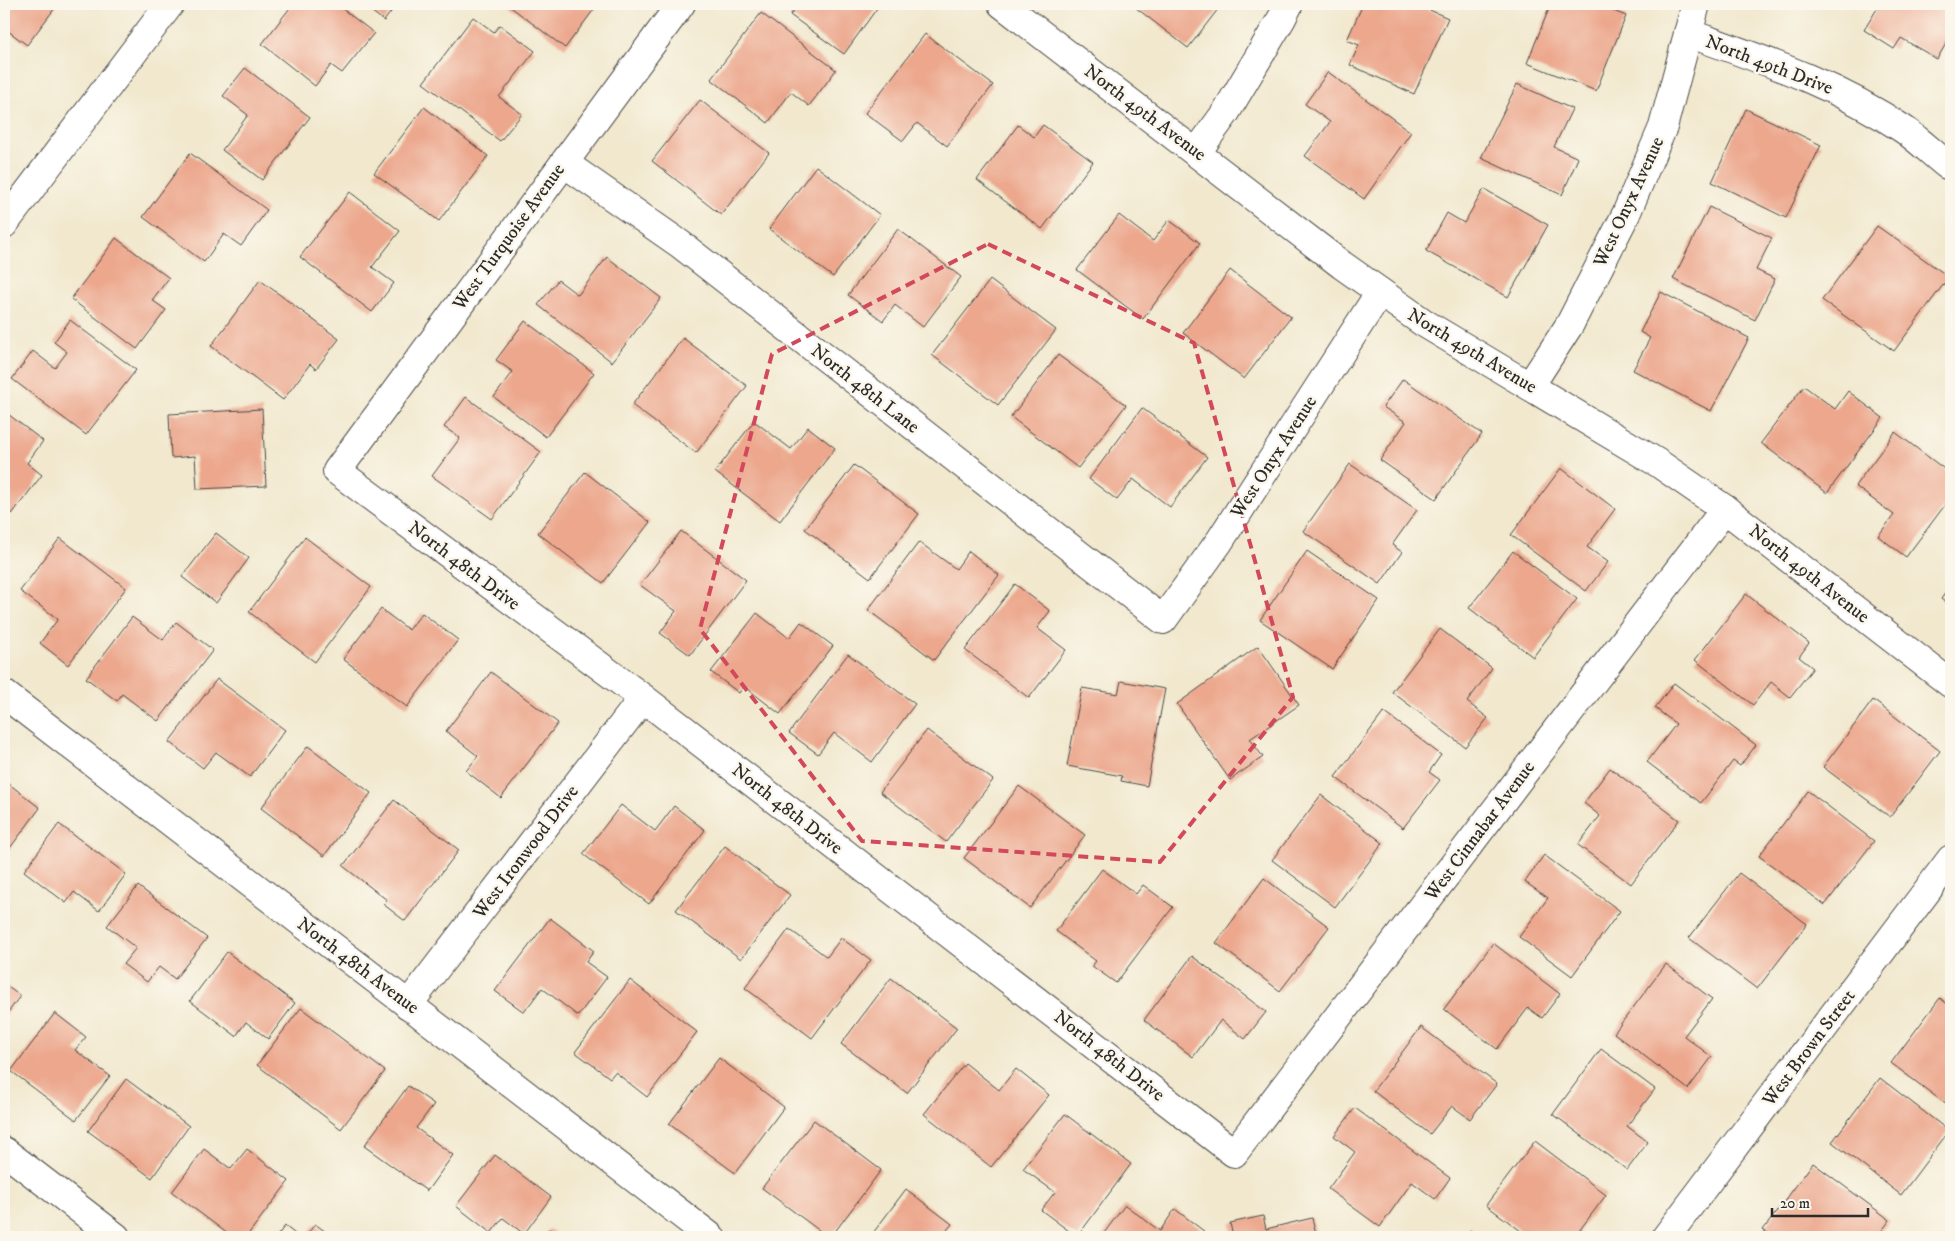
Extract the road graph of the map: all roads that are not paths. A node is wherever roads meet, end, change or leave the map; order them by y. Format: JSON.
{"nodes":[{"id":1,"x":170,"y":4,"type":"edge"},
{"id":2,"x":681,"y":4,"type":"edge"},
{"id":3,"x":1002,"y":4,"type":"edge"},
{"id":4,"x":1289,"y":4,"type":"edge"},
{"id":5,"x":1696,"y":4,"type":"edge"},
{"id":6,"x":1688,"y":33,"type":"junction"},
{"id":7,"x":1197,"y":152,"type":"junction"},
{"id":8,"x":564,"y":163,"type":"junction"},
{"id":9,"x":1947,"y":165,"type":"dead end"},
{"id":10,"x":4,"y":224,"type":"edge"},
{"id":11,"x":1380,"y":292,"type":"junction"},
{"id":12,"x":1530,"y":386,"type":"junction"},
{"id":13,"x":336,"y":471,"type":"joint"},
{"id":14,"x":1725,"y":510,"type":"junction"},
{"id":15,"x":1163,"y":620,"type":"joint"},
{"id":16,"x":1951,"y":684,"type":"edge"},
{"id":17,"x":4,"y":694,"type":"edge"},
{"id":18,"x":643,"y":698,"type":"junction"},
{"id":19,"x":1951,"y":858,"type":"edge"},
{"id":20,"x":408,"y":1005,"type":"junction"},
{"id":21,"x":4,"y":1151,"type":"edge"},
{"id":22,"x":1234,"y":1153,"type":"joint"},
{"id":23,"x":116,"y":1237,"type":"edge"},
{"id":24,"x":711,"y":1237,"type":"edge"},
{"id":25,"x":1666,"y":1237,"type":"edge"}],
"edges":[{"from":1,"to":10,"type":"street"},
{"from":2,"to":8,"type":"street","name":"West Turquoise Avenue"},
{"from":3,"to":7,"type":"street","name":"North 49th Avenue"},
{"from":4,"to":7,"type":"street"},
{"from":5,"to":6,"type":"street","name":"West Onyx Avenue"},
{"from":6,"to":9,"type":"street","name":"North 49th Drive"},
{"from":6,"to":12,"type":"street","name":"West Onyx Avenue"},
{"from":7,"to":11,"type":"street","name":"North 49th Avenue"},
{"from":8,"to":13,"type":"street","name":"West Turquoise Avenue"},
{"from":8,"to":15,"type":"street","name":"North 48th Lane"},
{"from":11,"to":12,"type":"street","name":"North 49th Avenue"},
{"from":11,"to":15,"type":"street","name":"West Onyx Avenue"},
{"from":12,"to":14,"type":"street","name":"North 49th Avenue"},
{"from":13,"to":18,"type":"street","name":"North 48th Drive"},
{"from":14,"to":16,"type":"street","name":"North 49th Avenue"},
{"from":14,"to":22,"type":"street","name":"West Cinnabar Avenue"},
{"from":17,"to":20,"type":"street","name":"North 48th Avenue"},
{"from":18,"to":20,"type":"street","name":"West Ironwood Drive"},
{"from":18,"to":22,"type":"street","name":"North 48th Drive"},
{"from":19,"to":25,"type":"street","name":"West Brown Street"},
{"from":20,"to":24,"type":"street","name":"North 48th Avenue"},
{"from":21,"to":23,"type":"street"}]}
